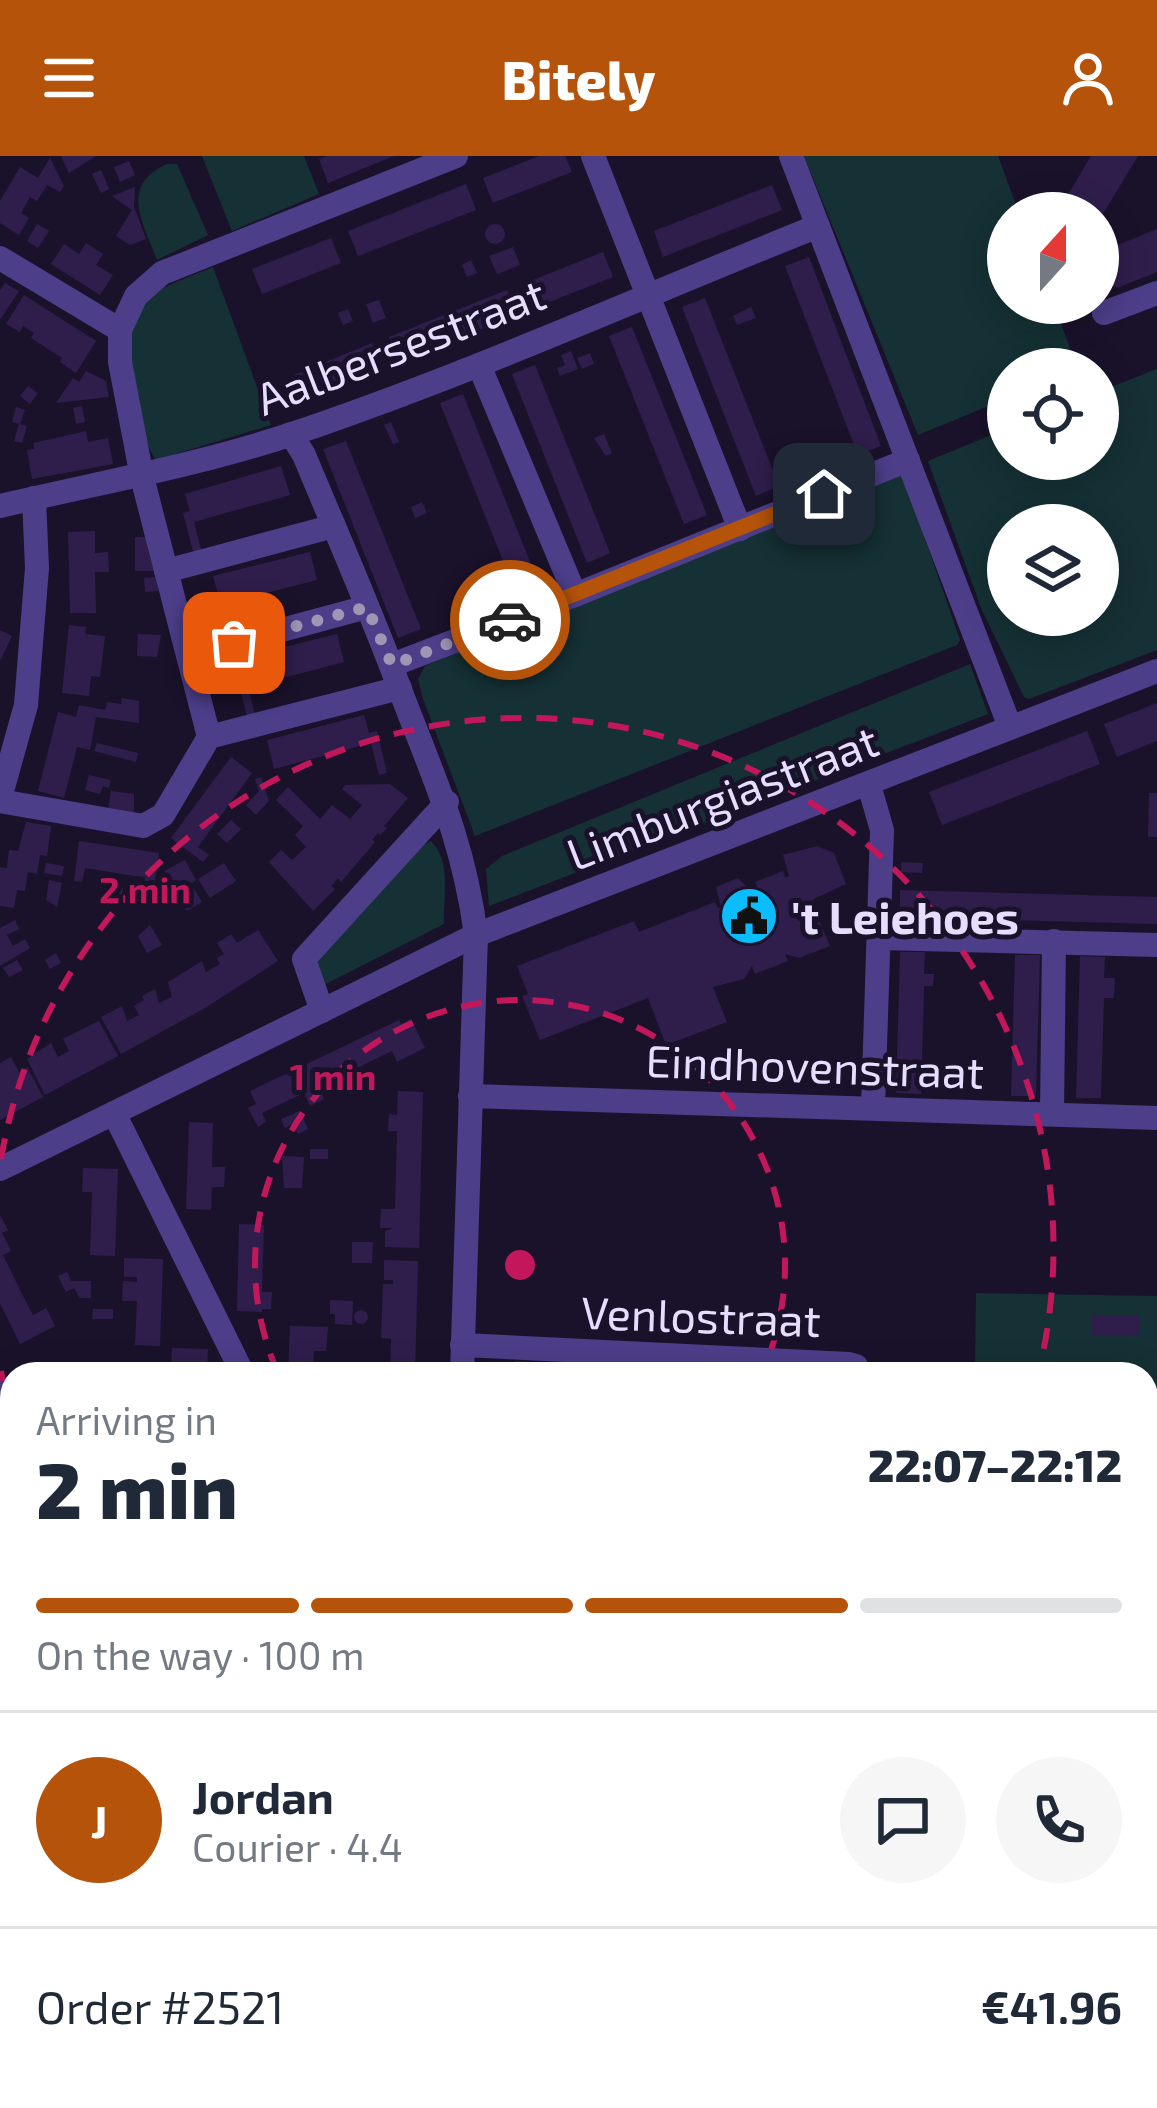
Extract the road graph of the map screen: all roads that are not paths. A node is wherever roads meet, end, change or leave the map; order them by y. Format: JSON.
{"nodes":[{"id":1,"x":456,"y":156,"type":"edge"},
{"id":2,"x":593,"y":156,"type":"edge"},
{"id":3,"x":791,"y":156,"type":"edge"},
{"id":4,"x":818,"y":226,"type":"junction"},
{"id":5,"x":0,"y":259,"type":"edge"},
{"id":6,"x":1157,"y":293,"type":"edge"},
{"id":7,"x":648,"y":294,"type":"junction"},
{"id":8,"x":1119,"y":307,"type":"edge"},
{"id":9,"x":120,"y":330,"type":"junction"},
{"id":10,"x":479,"y":365,"type":"junction"},
{"id":11,"x":291,"y":434,"type":"junction"},
{"id":12,"x":908,"y":460,"type":"junction"},
{"id":13,"x":142,"y":477,"type":"junction"},
{"id":14,"x":34,"y":498,"type":"junction"},
{"id":15,"x":0,"y":506,"type":"edge"},
{"id":16,"x":334,"y":526,"type":"junction"},
{"id":17,"x":740,"y":529,"type":"junction"},
{"id":18,"x":166,"y":571,"type":"junction"},
{"id":19,"x":575,"y":596,"type":"junction"},
{"id":20,"x":367,"y":607,"type":"junction"},
{"id":21,"x":190,"y":655,"type":"junction"},
{"id":22,"x":1157,"y":671,"type":"edge"},
{"id":23,"x":396,"y":676,"type":"junction"},
{"id":24,"x":1010,"y":727,"type":"junction"},
{"id":25,"x":209,"y":737,"type":"junction"},
{"id":26,"x":869,"y":785,"type":"junction"},
{"id":27,"x":0,"y":800,"type":"edge"},
{"id":28,"x":447,"y":802,"type":"junction"},
{"id":29,"x":476,"y":934,"type":"junction"},
{"id":30,"x":880,"y":938,"type":"junction"},
{"id":31,"x":1054,"y":941,"type":"junction"},
{"id":32,"x":1157,"y":945,"type":"edge"},
{"id":33,"x":322,"y":1011,"type":"junction"},
{"id":34,"x":470,"y":1096,"type":"junction"},
{"id":35,"x":872,"y":1108,"type":"junction"},
{"id":36,"x":114,"y":1113,"type":"junction"},
{"id":37,"x":1052,"y":1114,"type":"junction"},
{"id":38,"x":1157,"y":1118,"type":"edge"},
{"id":39,"x":0,"y":1169,"type":"edge"},
{"id":40,"x":462,"y":1346,"type":"junction"},
{"id":41,"x":237,"y":1362,"type":"edge"},
{"id":42,"x":462,"y":1362,"type":"edge"},
{"id":43,"x":628,"y":1362,"type":"edge"}],
"edges":[{"from":1,"to":9,"type":"street"},
{"from":2,"to":7,"type":"street"},
{"from":3,"to":4,"type":"street"},
{"from":4,"to":7,"type":"street","name":"Aalbersestraat"},
{"from":4,"to":12,"type":"street"},
{"from":5,"to":9,"type":"street"},
{"from":6,"to":8,"type":"street"},
{"from":7,"to":10,"type":"street","name":"Aalbersestraat"},
{"from":7,"to":17,"type":"street"},
{"from":9,"to":13,"type":"street"},
{"from":10,"to":11,"type":"street","name":"Aalbersestraat"},
{"from":10,"to":19,"type":"street"},
{"from":11,"to":13,"type":"street","name":"Aalbersestraat"},
{"from":11,"to":16,"type":"street"},
{"from":12,"to":17,"type":"street"},
{"from":12,"to":24,"type":"street"},
{"from":13,"to":14,"type":"street","name":"Aalbersestraat"},
{"from":13,"to":18,"type":"street"},
{"from":14,"to":15,"type":"street","name":"Aalbersestraat"},
{"from":14,"to":27,"type":"street"},
{"from":16,"to":18,"type":"street"},
{"from":16,"to":20,"type":"street"},
{"from":17,"to":19,"type":"street"},
{"from":18,"to":21,"type":"street"},
{"from":19,"to":23,"type":"street"},
{"from":20,"to":21,"type":"street"},
{"from":20,"to":23,"type":"street"},
{"from":21,"to":25,"type":"street"},
{"from":22,"to":24,"type":"street","name":"Limburgiastraat"},
{"from":23,"to":25,"type":"street"},
{"from":23,"to":28,"type":"street"},
{"from":24,"to":26,"type":"street","name":"Limburgiastraat"},
{"from":25,"to":27,"type":"street"},
{"from":26,"to":29,"type":"street","name":"Limburgiastraat"},
{"from":26,"to":30,"type":"street"},
{"from":28,"to":29,"type":"street"},
{"from":28,"to":33,"type":"street"},
{"from":29,"to":33,"type":"street","name":"Limburgiastraat"},
{"from":29,"to":34,"type":"street"},
{"from":30,"to":31,"type":"street"},
{"from":30,"to":35,"type":"street"},
{"from":31,"to":32,"type":"street"},
{"from":31,"to":37,"type":"street"},
{"from":33,"to":36,"type":"street","name":"Limburgiastraat"},
{"from":34,"to":35,"type":"street","name":"Eindhovenstraat"},
{"from":34,"to":40,"type":"street"},
{"from":35,"to":37,"type":"street","name":"Eindhovenstraat"},
{"from":36,"to":39,"type":"street","name":"Limburgiastraat"},
{"from":36,"to":41,"type":"street"},
{"from":37,"to":38,"type":"street","name":"Eindhovenstraat"},
{"from":40,"to":42,"type":"street"},
{"from":40,"to":43,"type":"street","name":"Venlostraat"}]}
